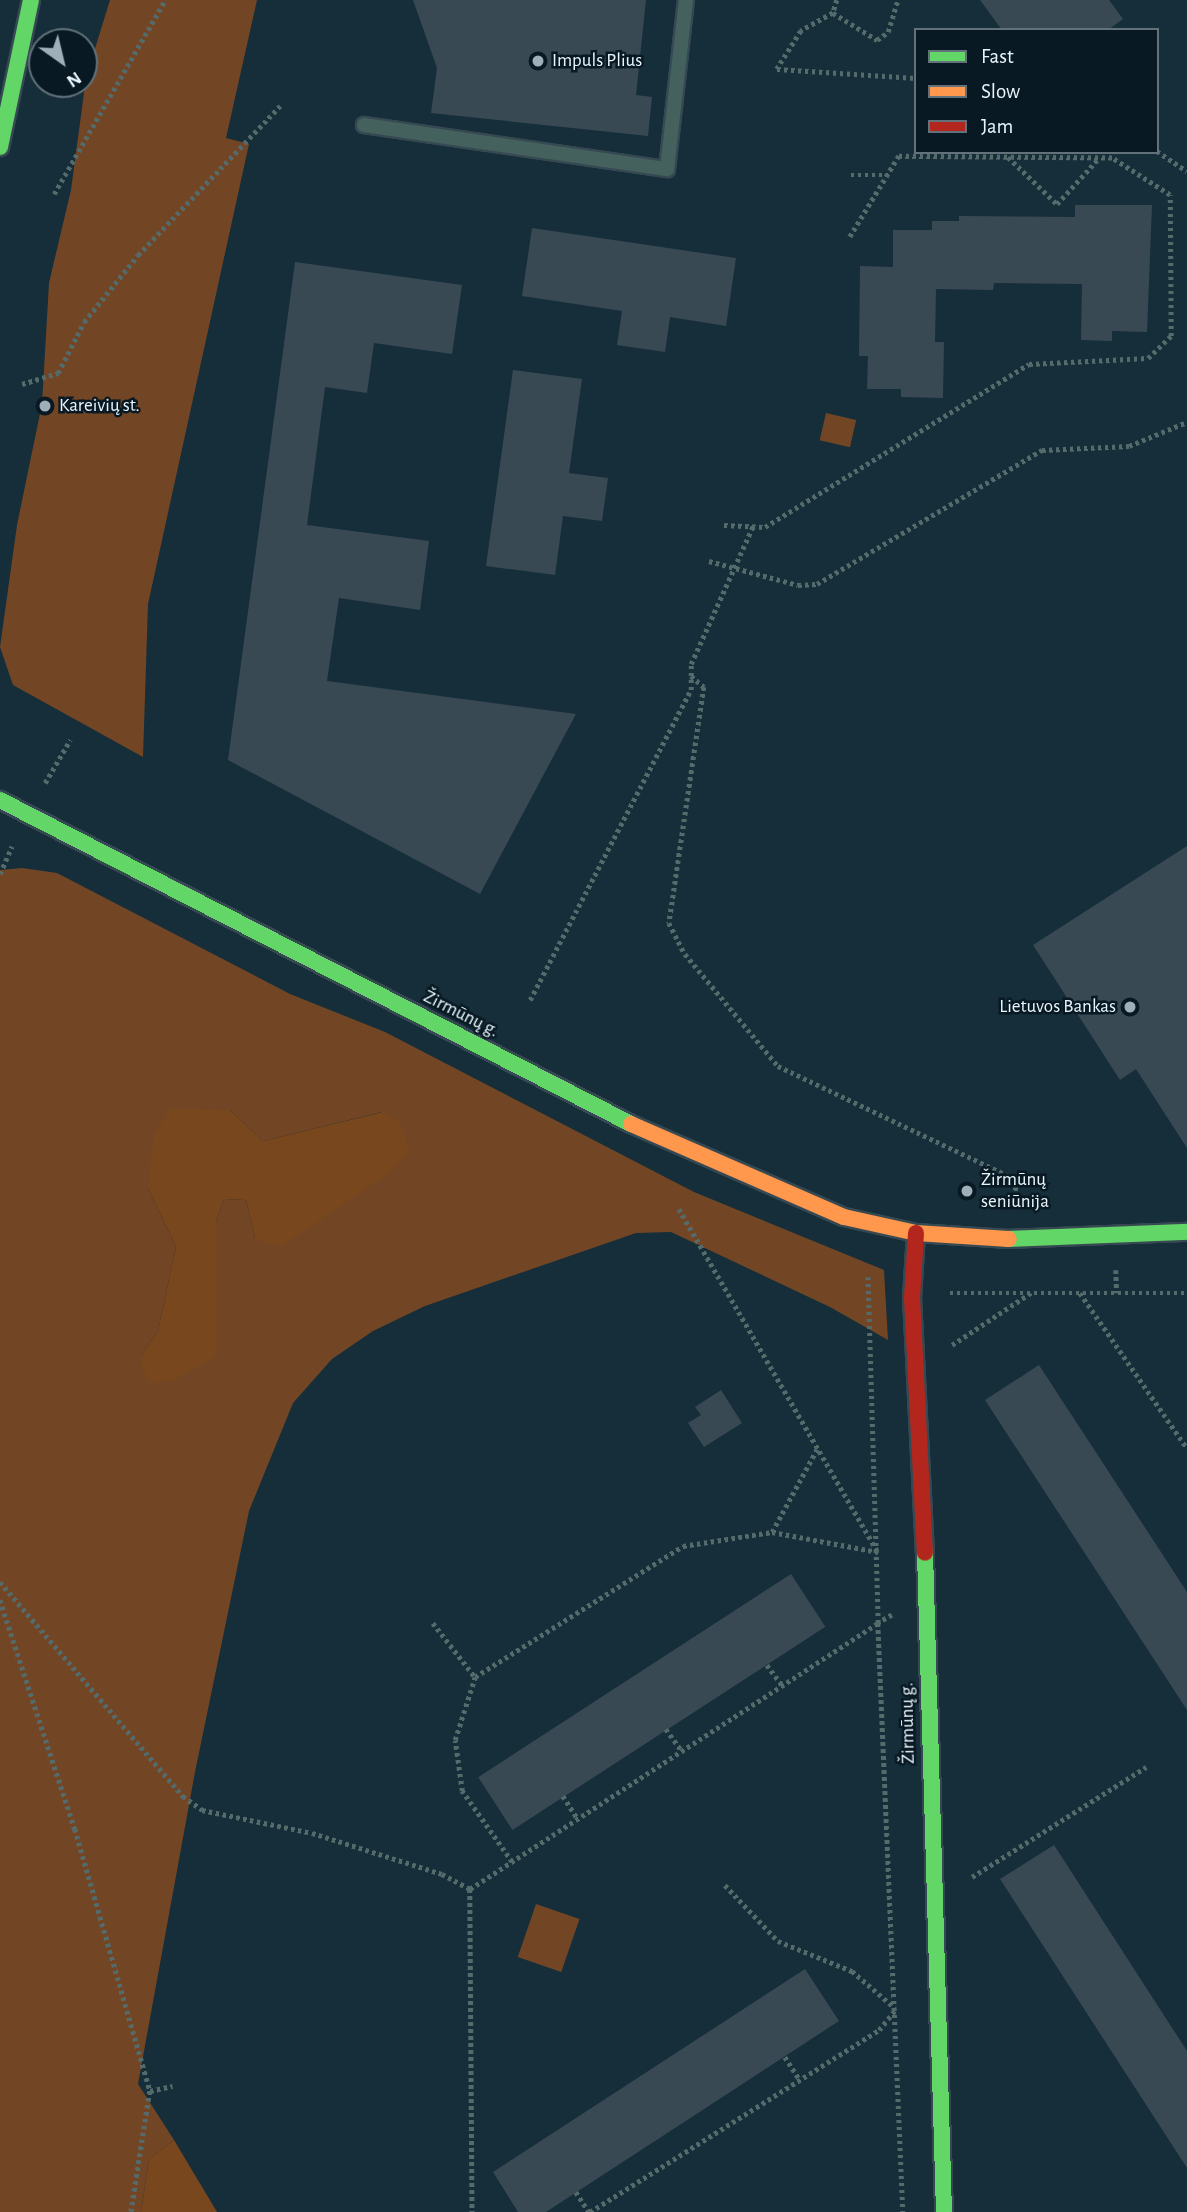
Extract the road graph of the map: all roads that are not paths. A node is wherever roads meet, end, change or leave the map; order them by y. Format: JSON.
{"nodes":[{"id":1,"x":31,"y":0,"type":"edge"},
{"id":2,"x":686,"y":0,"type":"edge"},
{"id":3,"x":364,"y":125,"type":"dead end"},
{"id":4,"x":0,"y":147,"type":"edge"},
{"id":5,"x":0,"y":800,"type":"edge"},
{"id":6,"x":1187,"y":1231,"type":"edge"},
{"id":7,"x":916,"y":1233,"type":"junction"},
{"id":8,"x":944,"y":2212,"type":"edge"}],
"edges":[{"from":1,"to":4,"type":"main road"},
{"from":2,"to":3,"type":"lane"},
{"from":5,"to":7,"type":"main road","name":"Žirmūnų g."},
{"from":6,"to":7,"type":"main road","name":"Žirmūnų g."},
{"from":7,"to":8,"type":"main road","name":"Žirmūnų g."}]}
